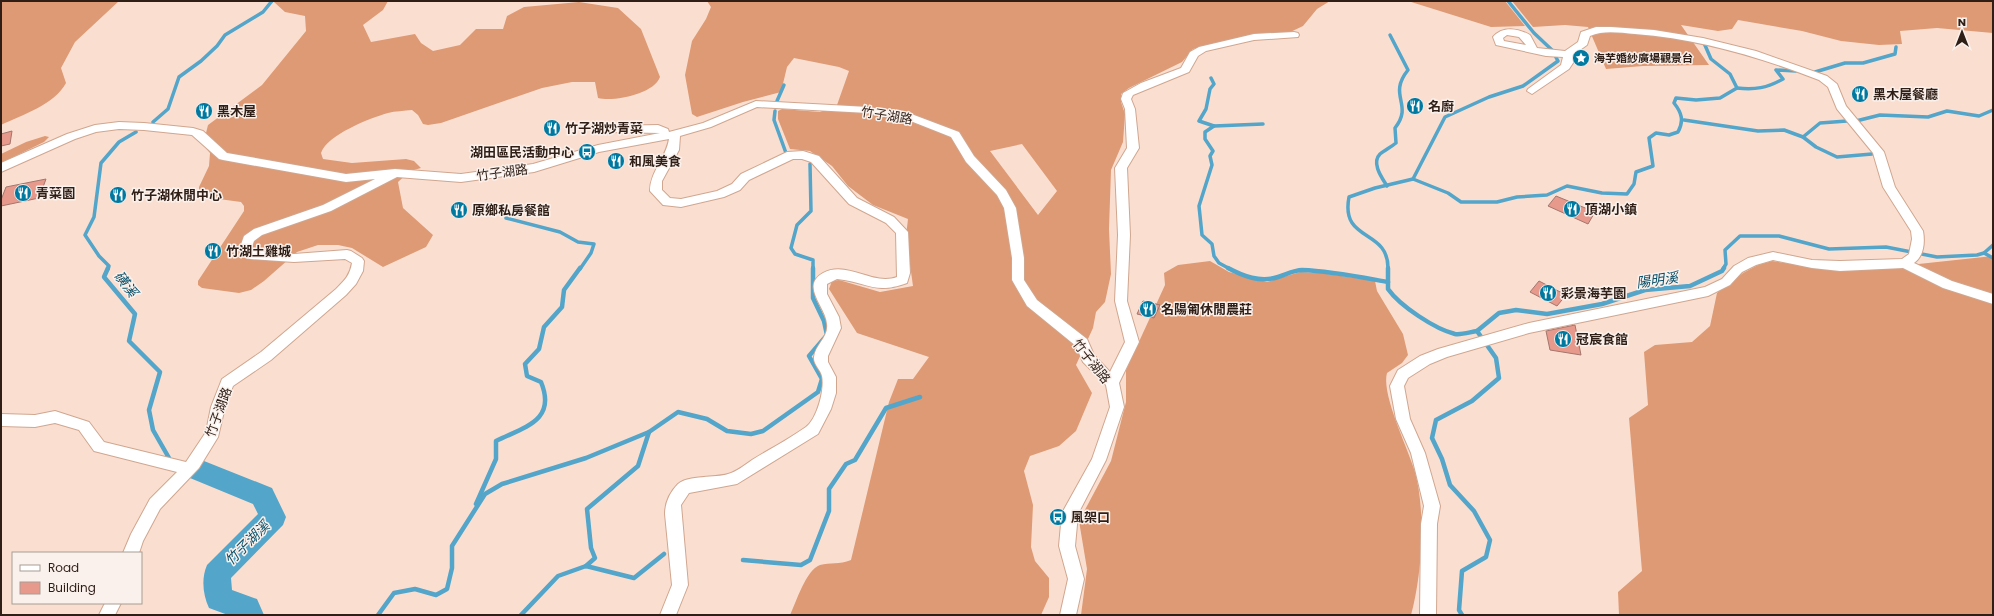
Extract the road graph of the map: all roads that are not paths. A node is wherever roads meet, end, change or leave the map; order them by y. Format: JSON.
{"nodes":[{"id":1,"x":1294,"y":35,"type":"dead end"},
{"id":2,"x":1532,"y":49,"type":"dead end"},
{"id":3,"x":1565,"y":54,"type":"junction"},
{"id":4,"x":1532,"y":91,"type":"dead end"},
{"id":5,"x":610,"y":130,"type":"dead end"},
{"id":6,"x":675,"y":134,"type":"junction"},
{"id":7,"x":1,"y":168,"type":"edge"},
{"id":8,"x":395,"y":173,"type":"junction"},
{"id":9,"x":1912,"y":256,"type":"junction"},
{"id":10,"x":1993,"y":299,"type":"edge"},
{"id":11,"x":1112,"y":383,"type":"junction"},
{"id":12,"x":1,"y":420,"type":"edge"},
{"id":13,"x":189,"y":469,"type":"junction"},
{"id":14,"x":131,"y":552,"type":"edge"},
{"id":15,"x":112,"y":604,"type":"edge"},
{"id":16,"x":107,"y":615,"type":"edge"},
{"id":17,"x":668,"y":615,"type":"edge"},
{"id":18,"x":1068,"y":615,"type":"edge"},
{"id":19,"x":1428,"y":615,"type":"edge"}],
"edges":[{"from":1,"to":11,"type":"street"},
{"from":2,"to":3,"type":"street"},
{"from":3,"to":4,"type":"street"},
{"from":3,"to":9,"type":"street"},
{"from":5,"to":6,"type":"street"},
{"from":6,"to":8,"type":"street","name":"竹子湖路"},
{"from":6,"to":11,"type":"street","name":"竹子湖路"},
{"from":6,"to":17,"type":"street"},
{"from":7,"to":8,"type":"street","name":"竹子湖路"},
{"from":8,"to":13,"type":"street","name":"竹子湖路"},
{"from":9,"to":10,"type":"street"},
{"from":9,"to":19,"type":"street"},
{"from":11,"to":18,"type":"street","name":"竹子湖路"},
{"from":12,"to":13,"type":"street"},
{"from":13,"to":14,"type":"street","name":"竹子湖路"},
{"from":15,"to":16,"type":"street"}]}
